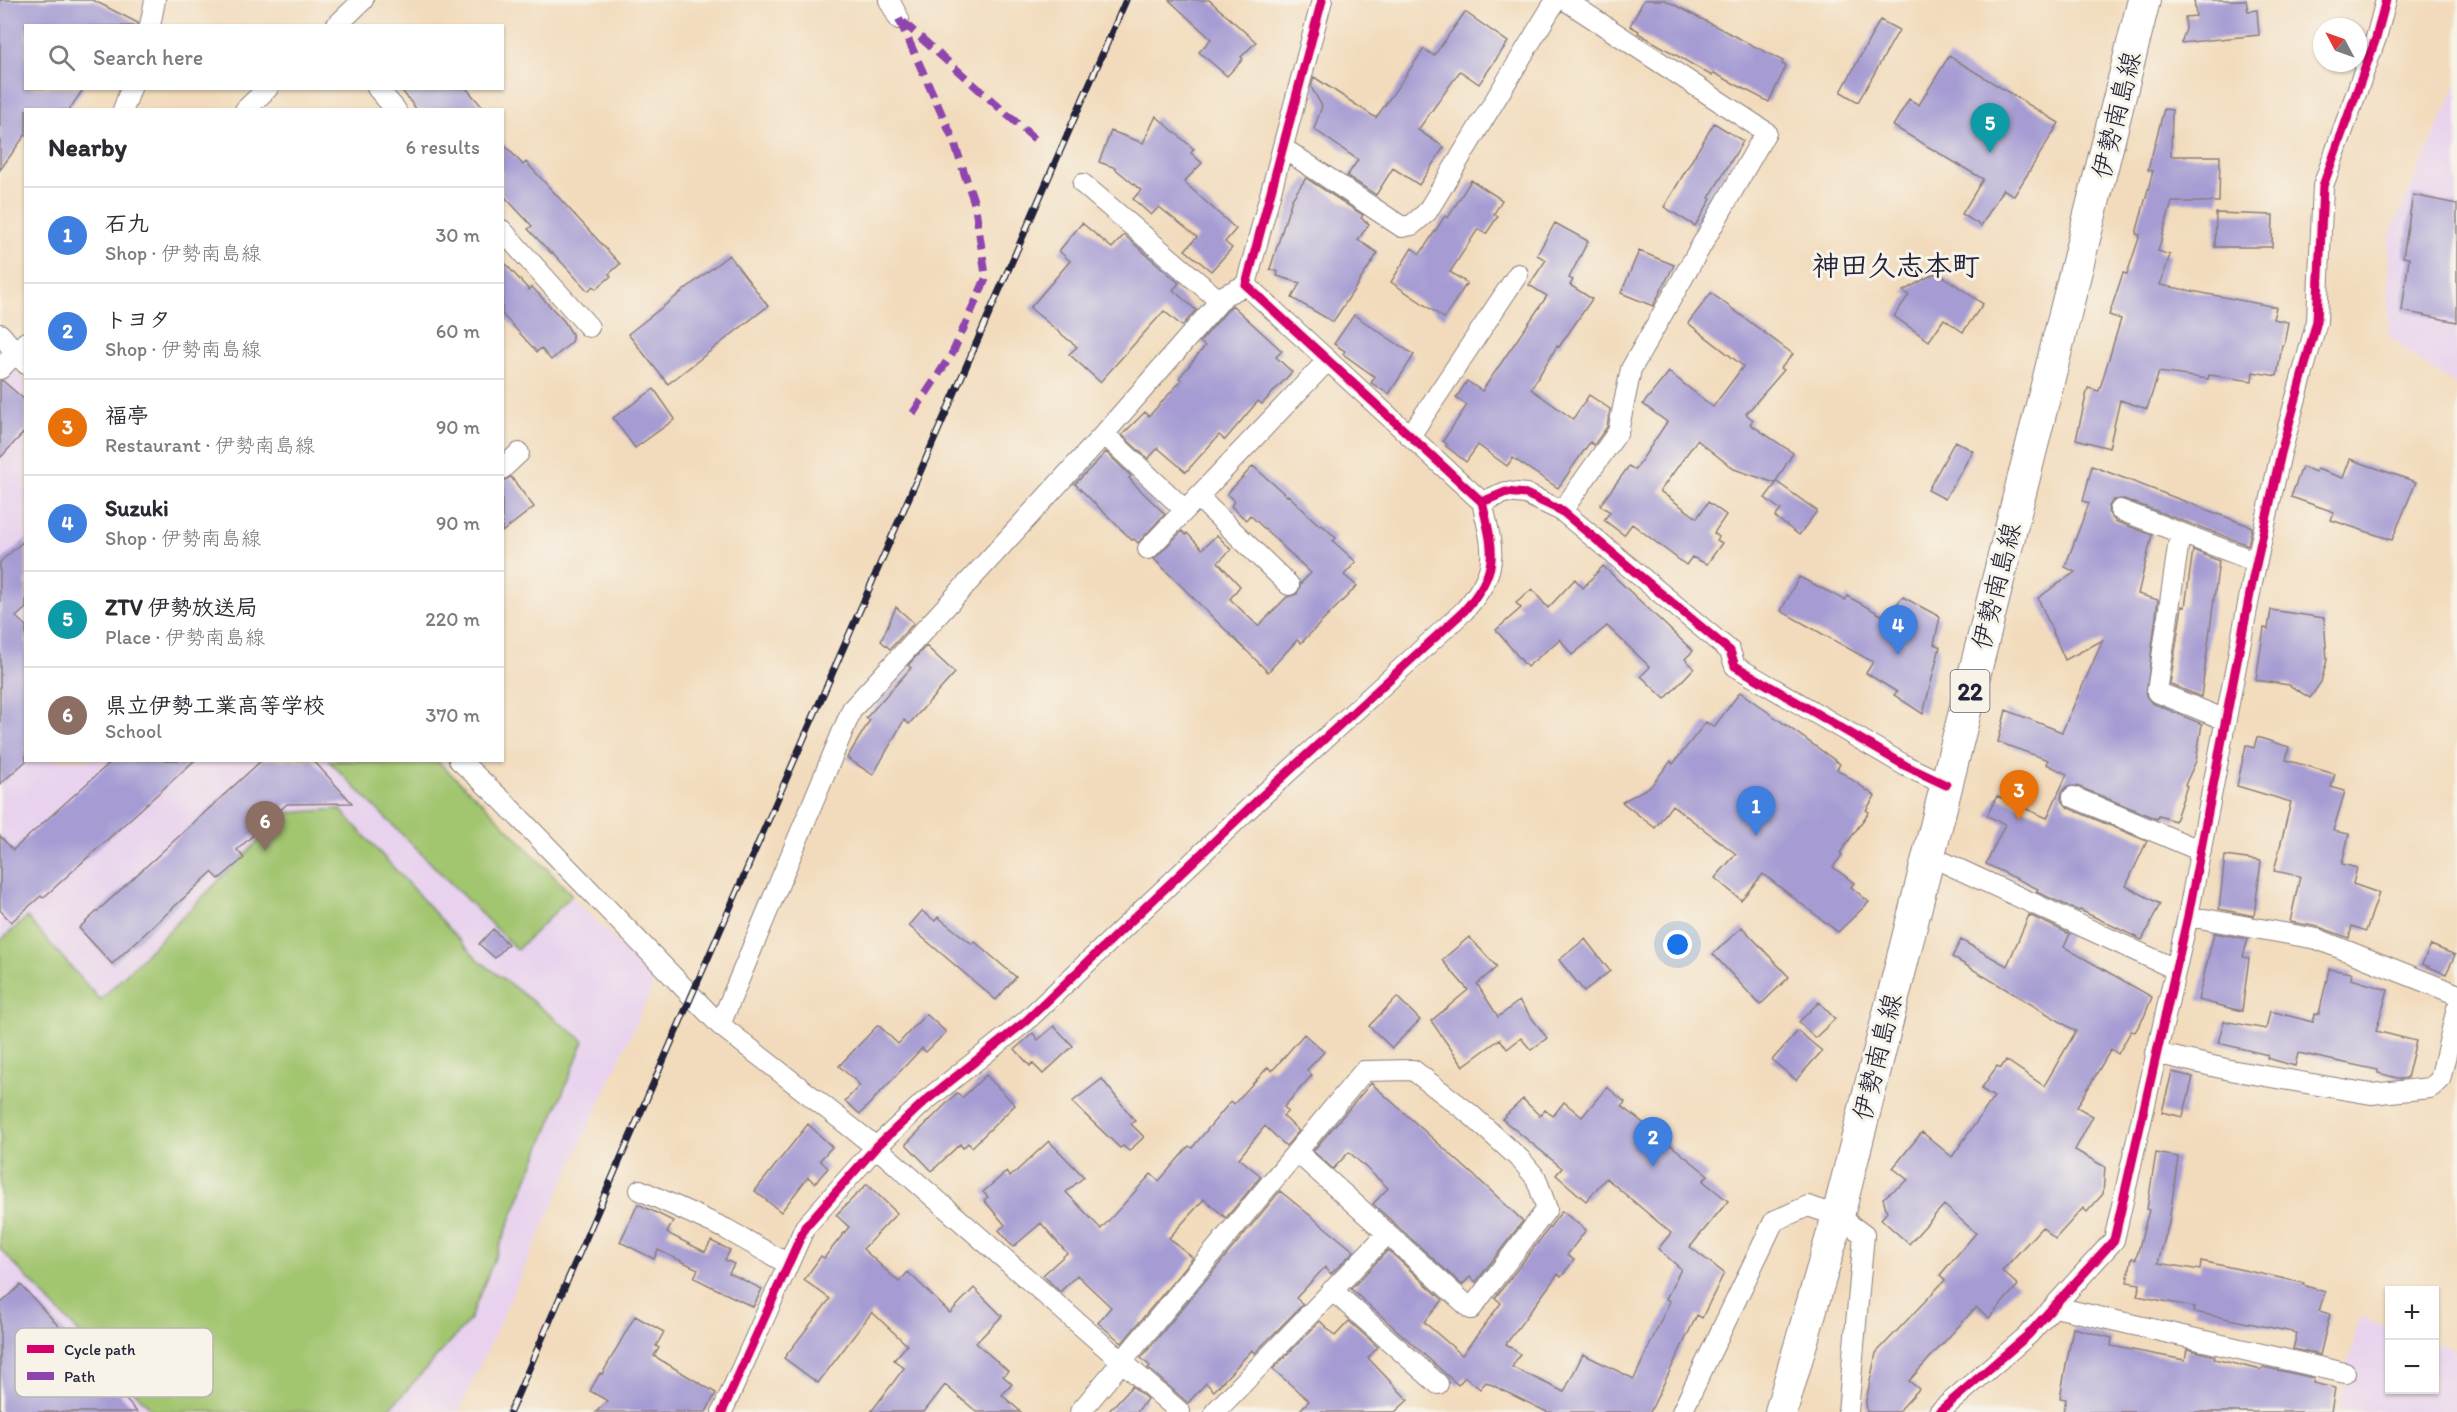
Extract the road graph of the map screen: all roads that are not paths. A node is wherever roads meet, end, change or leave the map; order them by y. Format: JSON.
{"nodes":[{"id":1,"x":155,"y":0,"type":"edge"},
{"id":2,"x":363,"y":0,"type":"edge"},
{"id":3,"x":889,"y":0,"type":"edge"},
{"id":4,"x":1322,"y":0,"type":"edge"},
{"id":5,"x":1556,"y":0,"type":"edge"},
{"id":6,"x":1565,"y":0,"type":"edge"},
{"id":7,"x":2144,"y":0,"type":"edge"},
{"id":8,"x":2386,"y":0,"type":"edge"},
{"id":9,"x":899,"y":19,"type":"dead end"},
{"id":10,"x":150,"y":24,"type":"edge"},
{"id":11,"x":338,"y":24,"type":"edge"},
{"id":12,"x":130,"y":90,"type":"edge"},
{"id":13,"x":266,"y":90,"type":"edge"},
{"id":14,"x":379,"y":90,"type":"edge"},
{"id":15,"x":124,"y":108,"type":"edge"},
{"id":16,"x":247,"y":108,"type":"edge"},
{"id":17,"x":394,"y":108,"type":"edge"},
{"id":18,"x":1282,"y":148,"type":"junction"},
{"id":19,"x":1083,"y":184,"type":"dead end"},
{"id":20,"x":504,"y":232,"type":"edge"},
{"id":21,"x":1518,"y":274,"type":"dead end"},
{"id":22,"x":1246,"y":285,"type":"junction"},
{"id":23,"x":1220,"y":301,"type":"junction"},
{"id":24,"x":589,"y":327,"type":"dead end"},
{"id":25,"x":0,"y":334,"type":"edge"},
{"id":26,"x":22,"y":353,"type":"edge"},
{"id":27,"x":1328,"y":360,"type":"junction"},
{"id":28,"x":0,"y":369,"type":"edge"},
{"id":29,"x":1104,"y":434,"type":"junction"},
{"id":30,"x":1410,"y":436,"type":"junction"},
{"id":31,"x":519,"y":453,"type":"dead end"},
{"id":32,"x":504,"y":467,"type":"edge"},
{"id":33,"x":1482,"y":502,"type":"junction"},
{"id":34,"x":1192,"y":503,"type":"junction"},
{"id":35,"x":2120,"y":510,"type":"dead end"},
{"id":36,"x":1562,"y":511,"type":"junction"},
{"id":37,"x":2180,"y":533,"type":"junction"},
{"id":38,"x":1148,"y":549,"type":"dead end"},
{"id":39,"x":2257,"y":562,"type":"junction"},
{"id":40,"x":1289,"y":585,"type":"dead end"},
{"id":41,"x":2226,"y":720,"type":"junction"},
{"id":42,"x":461,"y":762,"type":"edge"},
{"id":43,"x":1946,"y":785,"type":"junction"},
{"id":44,"x":2073,"y":796,"type":"dead end"},
{"id":45,"x":2201,"y":851,"type":"junction"},
{"id":46,"x":1928,"y":855,"type":"junction"},
{"id":47,"x":2188,"y":916,"type":"junction"},
{"id":48,"x":2175,"y":969,"type":"junction"},
{"id":49,"x":2457,"y":996,"type":"edge"},
{"id":50,"x":2457,"y":1008,"type":"edge"},
{"id":51,"x":720,"y":1025,"type":"junction"},
{"id":52,"x":2155,"y":1053,"type":"junction"},
{"id":53,"x":876,"y":1148,"type":"junction"},
{"id":54,"x":1297,"y":1152,"type":"junction"},
{"id":55,"x":640,"y":1190,"type":"dead end"},
{"id":56,"x":1838,"y":1216,"type":"junction"},
{"id":57,"x":1387,"y":1234,"type":"junction"},
{"id":58,"x":788,"y":1264,"type":"junction"},
{"id":59,"x":1332,"y":1290,"type":"junction"},
{"id":60,"x":2055,"y":1307,"type":"junction"},
{"id":61,"x":1122,"y":1361,"type":"junction"},
{"id":62,"x":2345,"y":1373,"type":"dead end"},
{"id":63,"x":1791,"y":1380,"type":"junction"},
{"id":64,"x":1438,"y":1384,"type":"dead end"},
{"id":65,"x":722,"y":1412,"type":"edge"},
{"id":66,"x":1080,"y":1412,"type":"edge"},
{"id":67,"x":1180,"y":1412,"type":"edge"},
{"id":68,"x":1215,"y":1412,"type":"edge"},
{"id":69,"x":1682,"y":1412,"type":"edge"},
{"id":70,"x":1775,"y":1412,"type":"edge"},
{"id":71,"x":1781,"y":1412,"type":"edge"},
{"id":72,"x":1789,"y":1412,"type":"edge"},
{"id":73,"x":1848,"y":1412,"type":"edge"},
{"id":74,"x":1939,"y":1412,"type":"edge"}],
"edges":[{"from":1,"to":10,"type":"street"},
{"from":2,"to":11,"type":"street"},
{"from":3,"to":9,"type":"street"},
{"from":4,"to":18,"type":"street"},
{"from":5,"to":18,"type":"street"},
{"from":6,"to":36,"type":"street"},
{"from":7,"to":43,"type":"main road","name":"伊勢南島線","number":"22"},
{"from":8,"to":39,"type":"street"},
{"from":12,"to":15,"type":"street"},
{"from":13,"to":16,"type":"street"},
{"from":14,"to":17,"type":"street"},
{"from":18,"to":22,"type":"street"},
{"from":19,"to":23,"type":"street"},
{"from":20,"to":24,"type":"street"},
{"from":21,"to":30,"type":"street"},
{"from":22,"to":23,"type":"street"},
{"from":22,"to":27,"type":"street"},
{"from":23,"to":29,"type":"street"},
{"from":25,"to":26,"type":"street"},
{"from":26,"to":28,"type":"street"},
{"from":27,"to":30,"type":"street"},
{"from":27,"to":34,"type":"street"},
{"from":29,"to":34,"type":"street"},
{"from":29,"to":51,"type":"street"},
{"from":30,"to":33,"type":"street"},
{"from":31,"to":32,"type":"street"},
{"from":33,"to":36,"type":"street"},
{"from":33,"to":53,"type":"street"},
{"from":34,"to":38,"type":"street"},
{"from":34,"to":40,"type":"street"},
{"from":35,"to":37,"type":"street"},
{"from":36,"to":43,"type":"street"},
{"from":37,"to":39,"type":"street"},
{"from":37,"to":41,"type":"street"},
{"from":39,"to":41,"type":"street"},
{"from":41,"to":45,"type":"street"},
{"from":42,"to":51,"type":"street"},
{"from":43,"to":46,"type":"main road","name":"伊勢南島線","number":"22"},
{"from":44,"to":45,"type":"street"},
{"from":45,"to":47,"type":"street"},
{"from":46,"to":48,"type":"street"},
{"from":46,"to":56,"type":"main road","name":"伊勢南島線","number":"22"},
{"from":47,"to":48,"type":"street"},
{"from":47,"to":49,"type":"street"},
{"from":48,"to":52,"type":"street"},
{"from":50,"to":52,"type":"street"},
{"from":51,"to":53,"type":"street"},
{"from":52,"to":60,"type":"street"},
{"from":53,"to":58,"type":"street"},
{"from":53,"to":61,"type":"street"},
{"from":54,"to":57,"type":"street"},
{"from":54,"to":57,"type":"street"},
{"from":54,"to":61,"type":"street"},
{"from":55,"to":58,"type":"street"},
{"from":56,"to":63,"type":"main road","name":"伊勢南島線","number":"22"},
{"from":56,"to":69,"type":"street"},
{"from":56,"to":73,"type":"street"},
{"from":57,"to":59,"type":"street"},
{"from":58,"to":65,"type":"street"},
{"from":59,"to":64,"type":"street"},
{"from":59,"to":68,"type":"street"},
{"from":60,"to":62,"type":"street"},
{"from":60,"to":74,"type":"street"},
{"from":61,"to":66,"type":"street"},
{"from":61,"to":67,"type":"street"},
{"from":63,"to":70,"type":"main road"},
{"from":63,"to":71,"type":"main road","name":"伊勢南島線","number":"22"},
{"from":63,"to":72,"type":"main road","name":"伊勢南島線","number":"22"}]}
